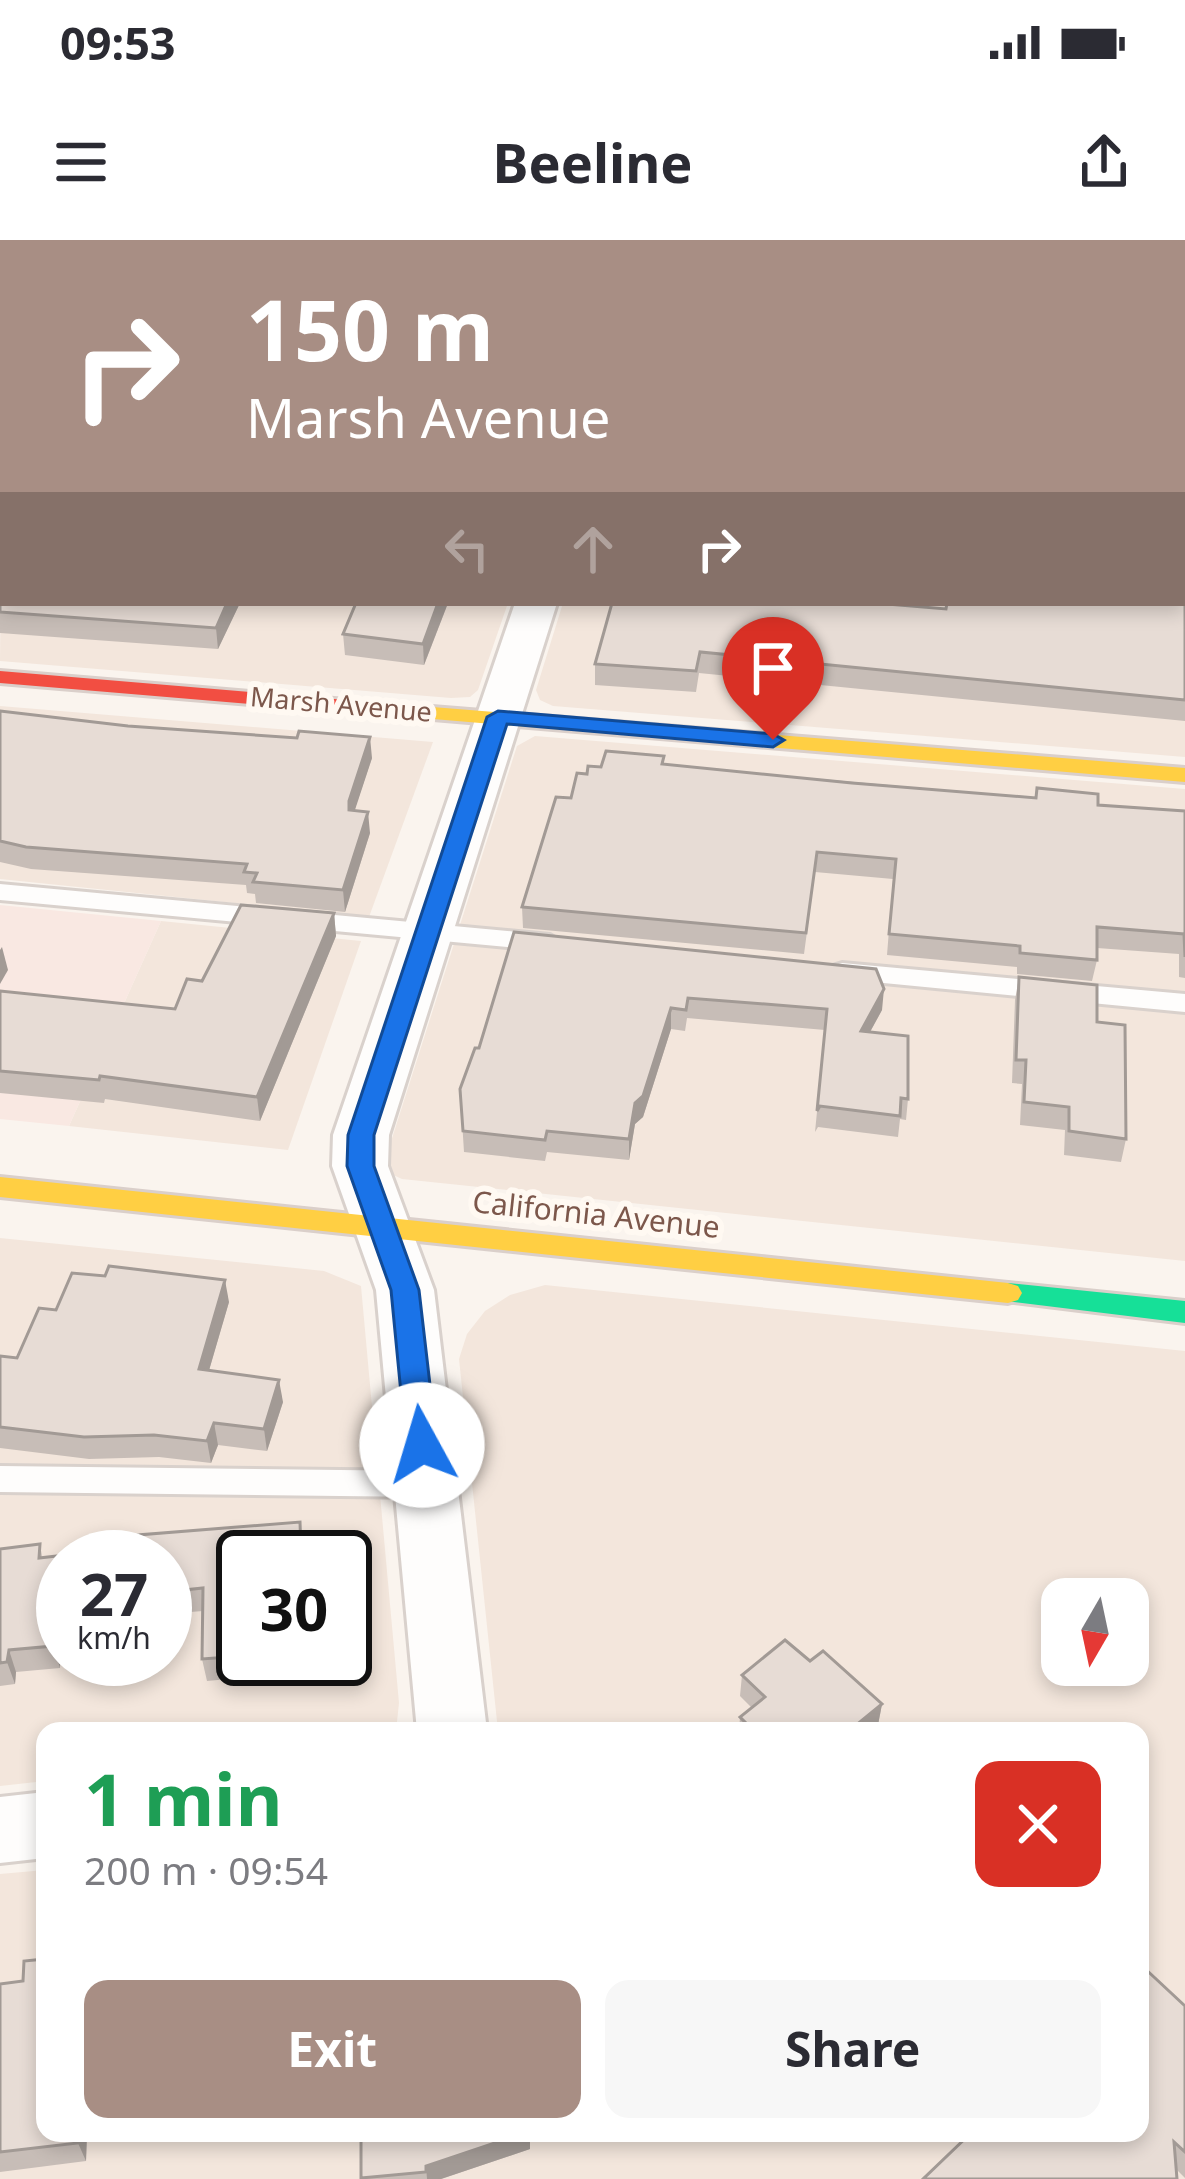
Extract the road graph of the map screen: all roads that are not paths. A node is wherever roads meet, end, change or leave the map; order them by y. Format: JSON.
{"nodes":[{"id":1,"x":535,"y":606,"type":"edge"},
{"id":2,"x":0,"y":676,"type":"edge"},
{"id":3,"x":498,"y":717,"type":"junction"},
{"id":4,"x":1185,"y":775,"type":"edge"},
{"id":5,"x":0,"y":892,"type":"edge"},
{"id":6,"x":427,"y":931,"type":"junction"},
{"id":7,"x":572,"y":945,"type":"edge"},
{"id":8,"x":806,"y":969,"type":"edge"},
{"id":9,"x":1185,"y":1003,"type":"edge"},
{"id":10,"x":0,"y":1186,"type":"edge"},
{"id":11,"x":378,"y":1224,"type":"junction"},
{"id":12,"x":1185,"y":1312,"type":"edge"},
{"id":13,"x":0,"y":1479,"type":"edge"},
{"id":14,"x":426,"y":1484,"type":"junction"},
{"id":15,"x":451,"y":1722,"type":"edge"},
{"id":16,"x":36,"y":1826,"type":"edge"},
{"id":17,"x":0,"y":1830,"type":"edge"}],
"edges":[{"from":1,"to":3,"type":"street"},
{"from":2,"to":3,"type":"street","name":"Marsh Avenue"},
{"from":3,"to":4,"type":"street","name":"Marsh Avenue"},
{"from":3,"to":6,"type":"street"},
{"from":5,"to":6,"type":"lane"},
{"from":6,"to":7,"type":"lane"},
{"from":6,"to":11,"type":"street"},
{"from":8,"to":9,"type":"lane"},
{"from":10,"to":11,"type":"street","name":"California Avenue"},
{"from":11,"to":12,"type":"street","name":"California Avenue"},
{"from":11,"to":14,"type":"street"},
{"from":13,"to":14,"type":"lane"},
{"from":14,"to":15,"type":"street"},
{"from":16,"to":17,"type":"street"}]}
